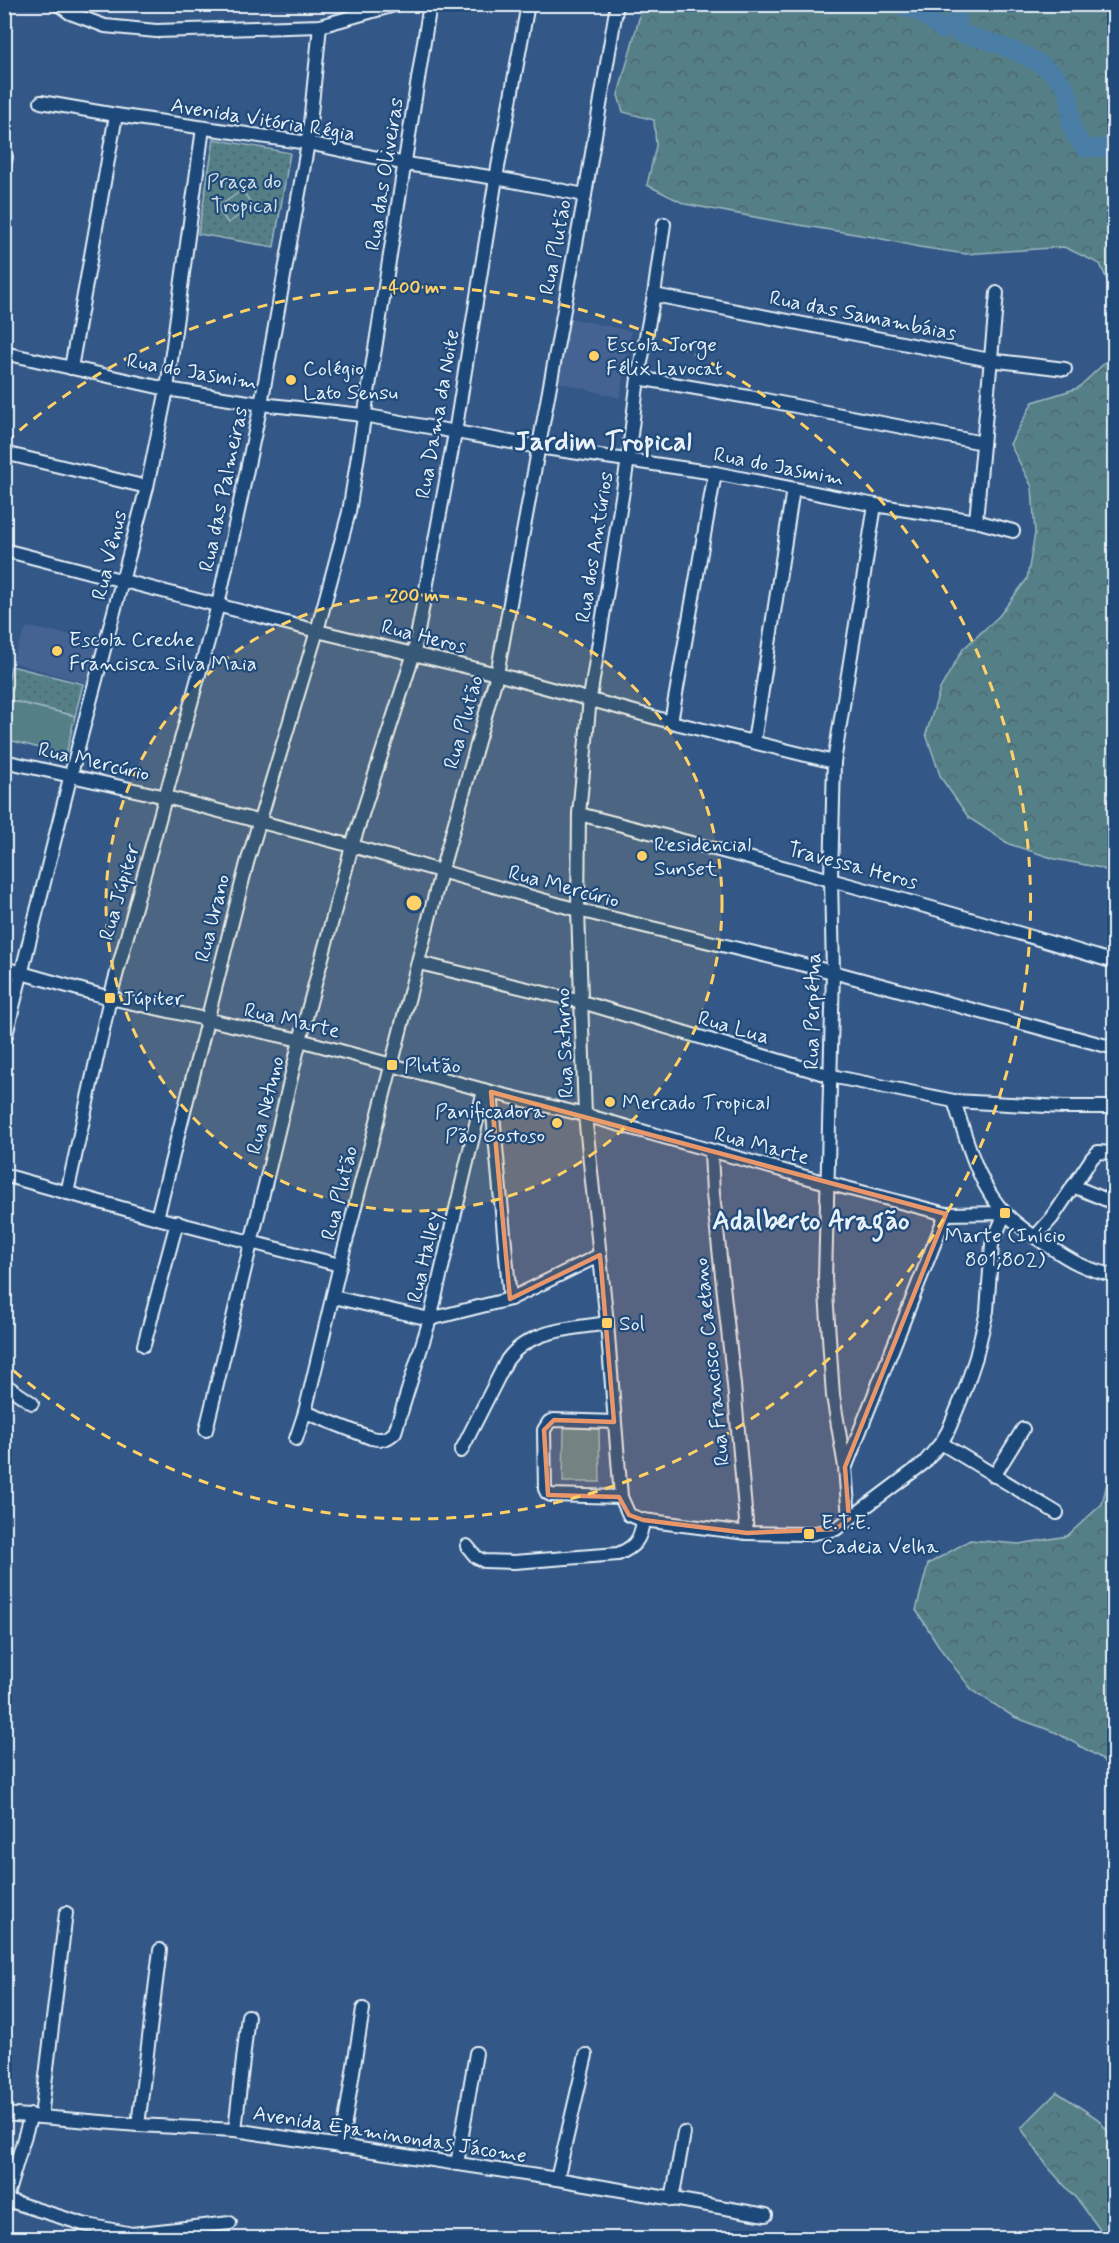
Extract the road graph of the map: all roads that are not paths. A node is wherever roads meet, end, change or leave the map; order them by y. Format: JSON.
{"nodes":[{"id":1,"x":58,"y":4,"type":"edge"},
{"id":2,"x":398,"y":4,"type":"edge"},
{"id":3,"x":430,"y":4,"type":"edge"},
{"id":4,"x":528,"y":4,"type":"edge"},
{"id":5,"x":617,"y":4,"type":"edge"},
{"id":6,"x":320,"y":26,"type":"junction"},
{"id":7,"x":41,"y":102,"type":"dead end"},
{"id":8,"x":116,"y":116,"type":"junction"},
{"id":9,"x":203,"y":128,"type":"junction"},
{"id":10,"x":308,"y":143,"type":"junction"},
{"id":11,"x":406,"y":164,"type":"junction"},
{"id":12,"x":496,"y":178,"type":"junction"},
{"id":13,"x":585,"y":195,"type":"junction"},
{"id":14,"x":664,"y":224,"type":"dead end"},
{"id":15,"x":997,"y":293,"type":"dead end"},
{"id":16,"x":654,"y":295,"type":"junction"},
{"id":17,"x":4,"y":353,"type":"edge"},
{"id":18,"x":990,"y":360,"type":"junction"},
{"id":19,"x":71,"y":368,"type":"junction"},
{"id":20,"x":1065,"y":369,"type":"dead end"},
{"id":21,"x":638,"y":378,"type":"junction"},
{"id":22,"x":166,"y":389,"type":"junction"},
{"id":23,"x":261,"y":404,"type":"junction"},
{"id":24,"x":363,"y":416,"type":"junction"},
{"id":25,"x":455,"y":433,"type":"junction"},
{"id":26,"x":983,"y":443,"type":"junction"},
{"id":27,"x":538,"y":447,"type":"junction"},
{"id":28,"x":4,"y":453,"type":"edge"},
{"id":29,"x":628,"y":459,"type":"junction"},
{"id":30,"x":715,"y":473,"type":"junction"},
{"id":31,"x":147,"y":487,"type":"junction"},
{"id":32,"x":793,"y":489,"type":"junction"},
{"id":33,"x":875,"y":505,"type":"junction"},
{"id":34,"x":976,"y":522,"type":"junction"},
{"id":35,"x":1013,"y":531,"type":"dead end"},
{"id":36,"x":4,"y":550,"type":"edge"},
{"id":37,"x":124,"y":580,"type":"junction"},
{"id":38,"x":218,"y":605,"type":"junction"},
{"id":39,"x":317,"y":631,"type":"junction"},
{"id":40,"x":414,"y":653,"type":"junction"},
{"id":41,"x":497,"y":674,"type":"junction"},
{"id":42,"x":590,"y":698,"type":"junction"},
{"id":43,"x":671,"y":722,"type":"junction"},
{"id":44,"x":754,"y":742,"type":"junction"},
{"id":45,"x":4,"y":761,"type":"edge"},
{"id":46,"x":834,"y":762,"type":"junction"},
{"id":47,"x":71,"y":774,"type":"junction"},
{"id":48,"x":166,"y":797,"type":"junction"},
{"id":49,"x":579,"y":814,"type":"junction"},
{"id":50,"x":258,"y":823,"type":"junction"},
{"id":51,"x":352,"y":846,"type":"junction"},
{"id":52,"x":441,"y":872,"type":"junction"},
{"id":53,"x":831,"y":878,"type":"junction"},
{"id":54,"x":578,"y":910,"type":"junction"},
{"id":55,"x":1114,"y":962,"type":"edge"},
{"id":56,"x":419,"y":963,"type":"junction"},
{"id":57,"x":4,"y":968,"type":"edge"},
{"id":58,"x":23,"y":972,"type":"junction"},
{"id":59,"x":833,"y":972,"type":"junction"},
{"id":60,"x":110,"y":998,"type":"junction"},
{"id":61,"x":582,"y":1002,"type":"junction"},
{"id":62,"x":206,"y":1020,"type":"junction"},
{"id":63,"x":300,"y":1040,"type":"junction"},
{"id":64,"x":4,"y":1043,"type":"edge"},
{"id":65,"x":1114,"y":1048,"type":"edge"},
{"id":66,"x":392,"y":1065,"type":"junction"},
{"id":67,"x":831,"y":1076,"type":"junction"},
{"id":68,"x":488,"y":1091,"type":"junction"},
{"id":69,"x":954,"y":1101,"type":"junction"},
{"id":70,"x":1114,"y":1107,"type":"edge"},
{"id":71,"x":585,"y":1115,"type":"junction"},
{"id":72,"x":711,"y":1151,"type":"junction"},
{"id":73,"x":1114,"y":1153,"type":"edge"},
{"id":74,"x":4,"y":1175,"type":"edge"},
{"id":75,"x":827,"y":1183,"type":"junction"},
{"id":76,"x":1073,"y":1186,"type":"junction"},
{"id":77,"x":68,"y":1193,"type":"junction"},
{"id":78,"x":1114,"y":1203,"type":"edge"},
{"id":79,"x":1005,"y":1213,"type":"junction"},
{"id":80,"x":946,"y":1214,"type":"junction"},
{"id":81,"x":157,"y":1218,"type":"junction"},
{"id":82,"x":177,"y":1222,"type":"junction"},
{"id":83,"x":1035,"y":1237,"type":"junction"},
{"id":84,"x":251,"y":1241,"type":"junction"},
{"id":85,"x":600,"y":1256,"type":"junction"},
{"id":86,"x":340,"y":1265,"type":"junction"},
{"id":87,"x":1114,"y":1275,"type":"edge"},
{"id":88,"x":333,"y":1297,"type":"junction"},
{"id":89,"x":510,"y":1299,"type":"junction"},
{"id":90,"x":430,"y":1319,"type":"junction"},
{"id":91,"x":606,"y":1323,"type":"junction"},
{"id":92,"x":144,"y":1345,"type":"dead end"},
{"id":93,"x":4,"y":1384,"type":"edge"},
{"id":94,"x":32,"y":1403,"type":"dead end"},
{"id":95,"x":305,"y":1412,"type":"junction"},
{"id":96,"x":614,"y":1422,"type":"junction"},
{"id":97,"x":1023,"y":1428,"type":"dead end"},
{"id":98,"x":206,"y":1430,"type":"dead end"},
{"id":99,"x":296,"y":1439,"type":"dead end"},
{"id":100,"x":941,"y":1443,"type":"junction"},
{"id":101,"x":461,"y":1451,"type":"dead end"},
{"id":102,"x":845,"y":1467,"type":"junction"},
{"id":103,"x":994,"y":1476,"type":"junction"},
{"id":104,"x":621,"y":1497,"type":"junction"},
{"id":105,"x":1058,"y":1513,"type":"dead end"},
{"id":106,"x":849,"y":1519,"type":"junction"},
{"id":107,"x":643,"y":1520,"type":"junction"},
{"id":108,"x":747,"y":1533,"type":"junction"},
{"id":109,"x":466,"y":1546,"type":"dead end"},
{"id":110,"x":66,"y":1913,"type":"dead end"},
{"id":111,"x":160,"y":1950,"type":"dead end"},
{"id":112,"x":363,"y":2009,"type":"dead end"},
{"id":113,"x":248,"y":2016,"type":"dead end"},
{"id":114,"x":476,"y":2053,"type":"dead end"},
{"id":115,"x":586,"y":2055,"type":"dead end"},
{"id":116,"x":4,"y":2114,"type":"edge"},
{"id":117,"x":36,"y":2116,"type":"junction"},
{"id":118,"x":138,"y":2125,"type":"junction"},
{"id":119,"x":235,"y":2130,"type":"junction"},
{"id":120,"x":684,"y":2133,"type":"dead end"},
{"id":121,"x":341,"y":2147,"type":"junction"},
{"id":122,"x":457,"y":2164,"type":"junction"},
{"id":123,"x":557,"y":2179,"type":"junction"},
{"id":124,"x":672,"y":2200,"type":"junction"},
{"id":125,"x":6,"y":2203,"type":"edge"},
{"id":126,"x":766,"y":2215,"type":"dead end"},
{"id":127,"x":230,"y":2223,"type":"dead end"},
{"id":128,"x":131,"y":2236,"type":"edge"}],
"edges":[{"from":1,"to":6,"type":"street"},
{"from":2,"to":6,"type":"street"},
{"from":3,"to":11,"type":"street","name":"Rua das Oliveiras"},
{"from":4,"to":12,"type":"street","name":"Rua Dama da Noite"},
{"from":5,"to":13,"type":"street","name":"Rua Plutão"},
{"from":6,"to":10,"type":"street","name":"Rua das Palmeiras"},
{"from":7,"to":8,"type":"street","name":"Avenida Vitória Régia"},
{"from":8,"to":9,"type":"street","name":"Avenida Vitória Régia"},
{"from":8,"to":19,"type":"street"},
{"from":9,"to":10,"type":"street","name":"Avenida Vitória Régia"},
{"from":9,"to":22,"type":"street","name":"Rua Vênus"},
{"from":10,"to":11,"type":"street","name":"Avenida Vitória Régia"},
{"from":10,"to":23,"type":"street","name":"Rua das Palmeiras"},
{"from":11,"to":12,"type":"street","name":"Avenida Vitória Régia"},
{"from":11,"to":24,"type":"street","name":"Rua das Oliveiras"},
{"from":12,"to":13,"type":"street","name":"Avenida Vitória Régia"},
{"from":12,"to":25,"type":"street","name":"Rua Dama da Noite"},
{"from":13,"to":27,"type":"street","name":"Rua Plutão"},
{"from":14,"to":16,"type":"street","name":"Rua dos Antúrios"},
{"from":15,"to":18,"type":"street"},
{"from":16,"to":18,"type":"street","name":"Rua das Samambáias"},
{"from":16,"to":21,"type":"street","name":"Rua dos Antúrios"},
{"from":17,"to":19,"type":"street","name":"Rua do Jasmim"},
{"from":18,"to":20,"type":"street","name":"Rua das Samambáias"},
{"from":18,"to":26,"type":"street"},
{"from":19,"to":22,"type":"street","name":"Rua do Jasmim"},
{"from":21,"to":26,"type":"street"},
{"from":21,"to":29,"type":"street","name":"Rua dos Antúrios"},
{"from":22,"to":23,"type":"street","name":"Rua do Jasmim"},
{"from":22,"to":31,"type":"street","name":"Rua Vênus"},
{"from":23,"to":24,"type":"street","name":"Rua do Jasmim"},
{"from":23,"to":38,"type":"street","name":"Rua das Palmeiras"},
{"from":24,"to":25,"type":"street","name":"Rua do Jasmim"},
{"from":24,"to":39,"type":"street","name":"Rua das Oliveiras"},
{"from":25,"to":27,"type":"street","name":"Rua do Jasmim"},
{"from":25,"to":40,"type":"street","name":"Rua Dama da Noite"},
{"from":26,"to":34,"type":"street"},
{"from":27,"to":29,"type":"street","name":"Rua do Jasmim"},
{"from":27,"to":41,"type":"street","name":"Rua Plutão"},
{"from":28,"to":31,"type":"street"},
{"from":29,"to":30,"type":"street","name":"Rua do Jasmim"},
{"from":29,"to":42,"type":"street","name":"Rua dos Antúrios"},
{"from":30,"to":32,"type":"street","name":"Rua do Jasmim"},
{"from":30,"to":43,"type":"street"},
{"from":31,"to":37,"type":"street","name":"Rua Vênus"},
{"from":32,"to":33,"type":"street","name":"Rua do Jasmim"},
{"from":32,"to":44,"type":"street"},
{"from":33,"to":34,"type":"street","name":"Rua do Jasmim"},
{"from":33,"to":46,"type":"street","name":"Rua Perpétua"},
{"from":34,"to":35,"type":"street","name":"Rua do Jasmim"},
{"from":36,"to":37,"type":"street","name":"Rua Heros"},
{"from":37,"to":38,"type":"street","name":"Rua Heros"},
{"from":37,"to":47,"type":"street","name":"Rua Vênus"},
{"from":38,"to":39,"type":"street","name":"Rua Heros"},
{"from":38,"to":48,"type":"street","name":"Rua Júpiter"},
{"from":39,"to":40,"type":"street","name":"Rua Heros"},
{"from":39,"to":50,"type":"street","name":"Rua Urano"},
{"from":40,"to":41,"type":"street","name":"Rua Heros"},
{"from":40,"to":51,"type":"street","name":"Rua Netuno"},
{"from":41,"to":42,"type":"street","name":"Rua Heros"},
{"from":41,"to":52,"type":"street","name":"Rua Plutão"},
{"from":42,"to":43,"type":"street","name":"Rua Heros"},
{"from":42,"to":49,"type":"street","name":"Rua Saturno"},
{"from":43,"to":44,"type":"street","name":"Rua Heros"},
{"from":44,"to":46,"type":"street","name":"Rua Heros"},
{"from":45,"to":47,"type":"street","name":"Rua Mercúrio"},
{"from":46,"to":53,"type":"street","name":"Rua Perpétua"},
{"from":47,"to":48,"type":"street","name":"Rua Mercúrio"},
{"from":47,"to":58,"type":"street","name":"Rua Vênus"},
{"from":48,"to":50,"type":"street","name":"Rua Mercúrio"},
{"from":48,"to":60,"type":"street","name":"Rua Júpiter"},
{"from":49,"to":53,"type":"street","name":"Travessa Heros"},
{"from":49,"to":54,"type":"street","name":"Rua Saturno"},
{"from":50,"to":51,"type":"street","name":"Rua Mercúrio"},
{"from":50,"to":62,"type":"street","name":"Rua Urano"},
{"from":51,"to":52,"type":"street","name":"Rua Mercúrio"},
{"from":51,"to":63,"type":"street","name":"Rua Netuno"},
{"from":52,"to":54,"type":"street","name":"Rua Mercúrio"},
{"from":52,"to":56,"type":"street","name":"Rua Plutão"},
{"from":53,"to":55,"type":"street","name":"Travessa Heros"},
{"from":53,"to":59,"type":"street","name":"Rua Perpétua"},
{"from":54,"to":59,"type":"street","name":"Rua Mercúrio"},
{"from":54,"to":61,"type":"street","name":"Rua Saturno"},
{"from":56,"to":61,"type":"street","name":"Rua Lua"},
{"from":56,"to":66,"type":"street","name":"Rua Plutão"},
{"from":57,"to":58,"type":"street","name":"Rua Marte"},
{"from":58,"to":60,"type":"street","name":"Rua Marte"},
{"from":58,"to":64,"type":"street","name":"Rua Vênus"},
{"from":59,"to":65,"type":"street","name":"Rua Mercúrio"},
{"from":59,"to":67,"type":"street","name":"Rua Perpétua"},
{"from":60,"to":62,"type":"street","name":"Rua Marte"},
{"from":60,"to":77,"type":"street","name":"Rua Júpiter"},
{"from":61,"to":67,"type":"street","name":"Rua Lua"},
{"from":61,"to":71,"type":"street","name":"Rua Saturno"},
{"from":62,"to":63,"type":"street","name":"Rua Marte"},
{"from":62,"to":81,"type":"street","name":"Rua Urano"},
{"from":63,"to":66,"type":"street","name":"Rua Marte"},
{"from":63,"to":84,"type":"street","name":"Rua Netuno"},
{"from":66,"to":68,"type":"street","name":"Rua Marte"},
{"from":66,"to":86,"type":"street","name":"Rua Plutão"},
{"from":67,"to":69,"type":"street","name":"Rua Lua"},
{"from":67,"to":75,"type":"street","name":"Rua Perpétua"},
{"from":68,"to":71,"type":"street","name":"Rua Marte"},
{"from":68,"to":89,"type":"street"},
{"from":68,"to":90,"type":"street","name":"Rua Halley"},
{"from":69,"to":70,"type":"street","name":"Rua Lua"},
{"from":69,"to":79,"type":"street"},
{"from":71,"to":72,"type":"street","name":"Rua Marte"},
{"from":71,"to":85,"type":"street","name":"Rua Saturno"},
{"from":72,"to":75,"type":"street","name":"Rua Marte"},
{"from":72,"to":108,"type":"street","name":"Rua Francisco Caetano"},
{"from":73,"to":76,"type":"street"},
{"from":74,"to":77,"type":"street"},
{"from":75,"to":80,"type":"street","name":"Rua Marte"},
{"from":75,"to":102,"type":"street","name":"Rua Perpétua"},
{"from":76,"to":78,"type":"street"},
{"from":76,"to":83,"type":"street"},
{"from":77,"to":81,"type":"street"},
{"from":79,"to":80,"type":"street","name":"Rua Marte"},
{"from":79,"to":83,"type":"street"},
{"from":79,"to":100,"type":"street"},
{"from":80,"to":102,"type":"street"},
{"from":81,"to":82,"type":"street"},
{"from":82,"to":84,"type":"street"},
{"from":82,"to":92,"type":"street"},
{"from":83,"to":87,"type":"street"},
{"from":84,"to":86,"type":"street"},
{"from":84,"to":98,"type":"street","name":"Rua Netuno"},
{"from":85,"to":89,"type":"street"},
{"from":85,"to":91,"type":"street","name":"Rua Saturno"},
{"from":86,"to":88,"type":"street","name":"Rua Plutão"},
{"from":88,"to":90,"type":"street"},
{"from":88,"to":95,"type":"street","name":"Rua Plutão"},
{"from":89,"to":90,"type":"street"},
{"from":90,"to":95,"type":"street","name":"Rua Halley"},
{"from":91,"to":96,"type":"street","name":"Rua Saturno"},
{"from":91,"to":101,"type":"street"},
{"from":93,"to":94,"type":"street"},
{"from":95,"to":99,"type":"street","name":"Rua Plutão"},
{"from":96,"to":104,"type":"street","name":"Rua Saturno"},
{"from":96,"to":104,"type":"street"},
{"from":97,"to":103,"type":"street"},
{"from":100,"to":103,"type":"street"},
{"from":100,"to":106,"type":"street"},
{"from":102,"to":106,"type":"street","name":"Rua Perpétua"},
{"from":103,"to":105,"type":"street"},
{"from":104,"to":107,"type":"street","name":"Rua Saturno"},
{"from":106,"to":108,"type":"street"},
{"from":107,"to":108,"type":"street"},
{"from":107,"to":109,"type":"street"},
{"from":110,"to":117,"type":"street"},
{"from":111,"to":118,"type":"street"},
{"from":112,"to":121,"type":"street"},
{"from":113,"to":119,"type":"street"},
{"from":114,"to":122,"type":"street"},
{"from":115,"to":123,"type":"street"},
{"from":116,"to":117,"type":"street","name":"Avenida Epaminondas Jácome"},
{"from":117,"to":118,"type":"street","name":"Avenida Epaminondas Jácome"},
{"from":117,"to":125,"type":"street"},
{"from":118,"to":119,"type":"street","name":"Avenida Epaminondas Jácome"},
{"from":119,"to":121,"type":"street","name":"Avenida Epaminondas Jácome"},
{"from":120,"to":124,"type":"street"},
{"from":121,"to":122,"type":"street","name":"Avenida Epaminondas Jácome"},
{"from":122,"to":123,"type":"street","name":"Avenida Epaminondas Jácome"},
{"from":123,"to":124,"type":"street","name":"Avenida Epaminondas Jácome"},
{"from":124,"to":126,"type":"street","name":"Avenida Epaminondas Jácome"},
{"from":125,"to":128,"type":"street"},
{"from":127,"to":128,"type":"street"}]}
